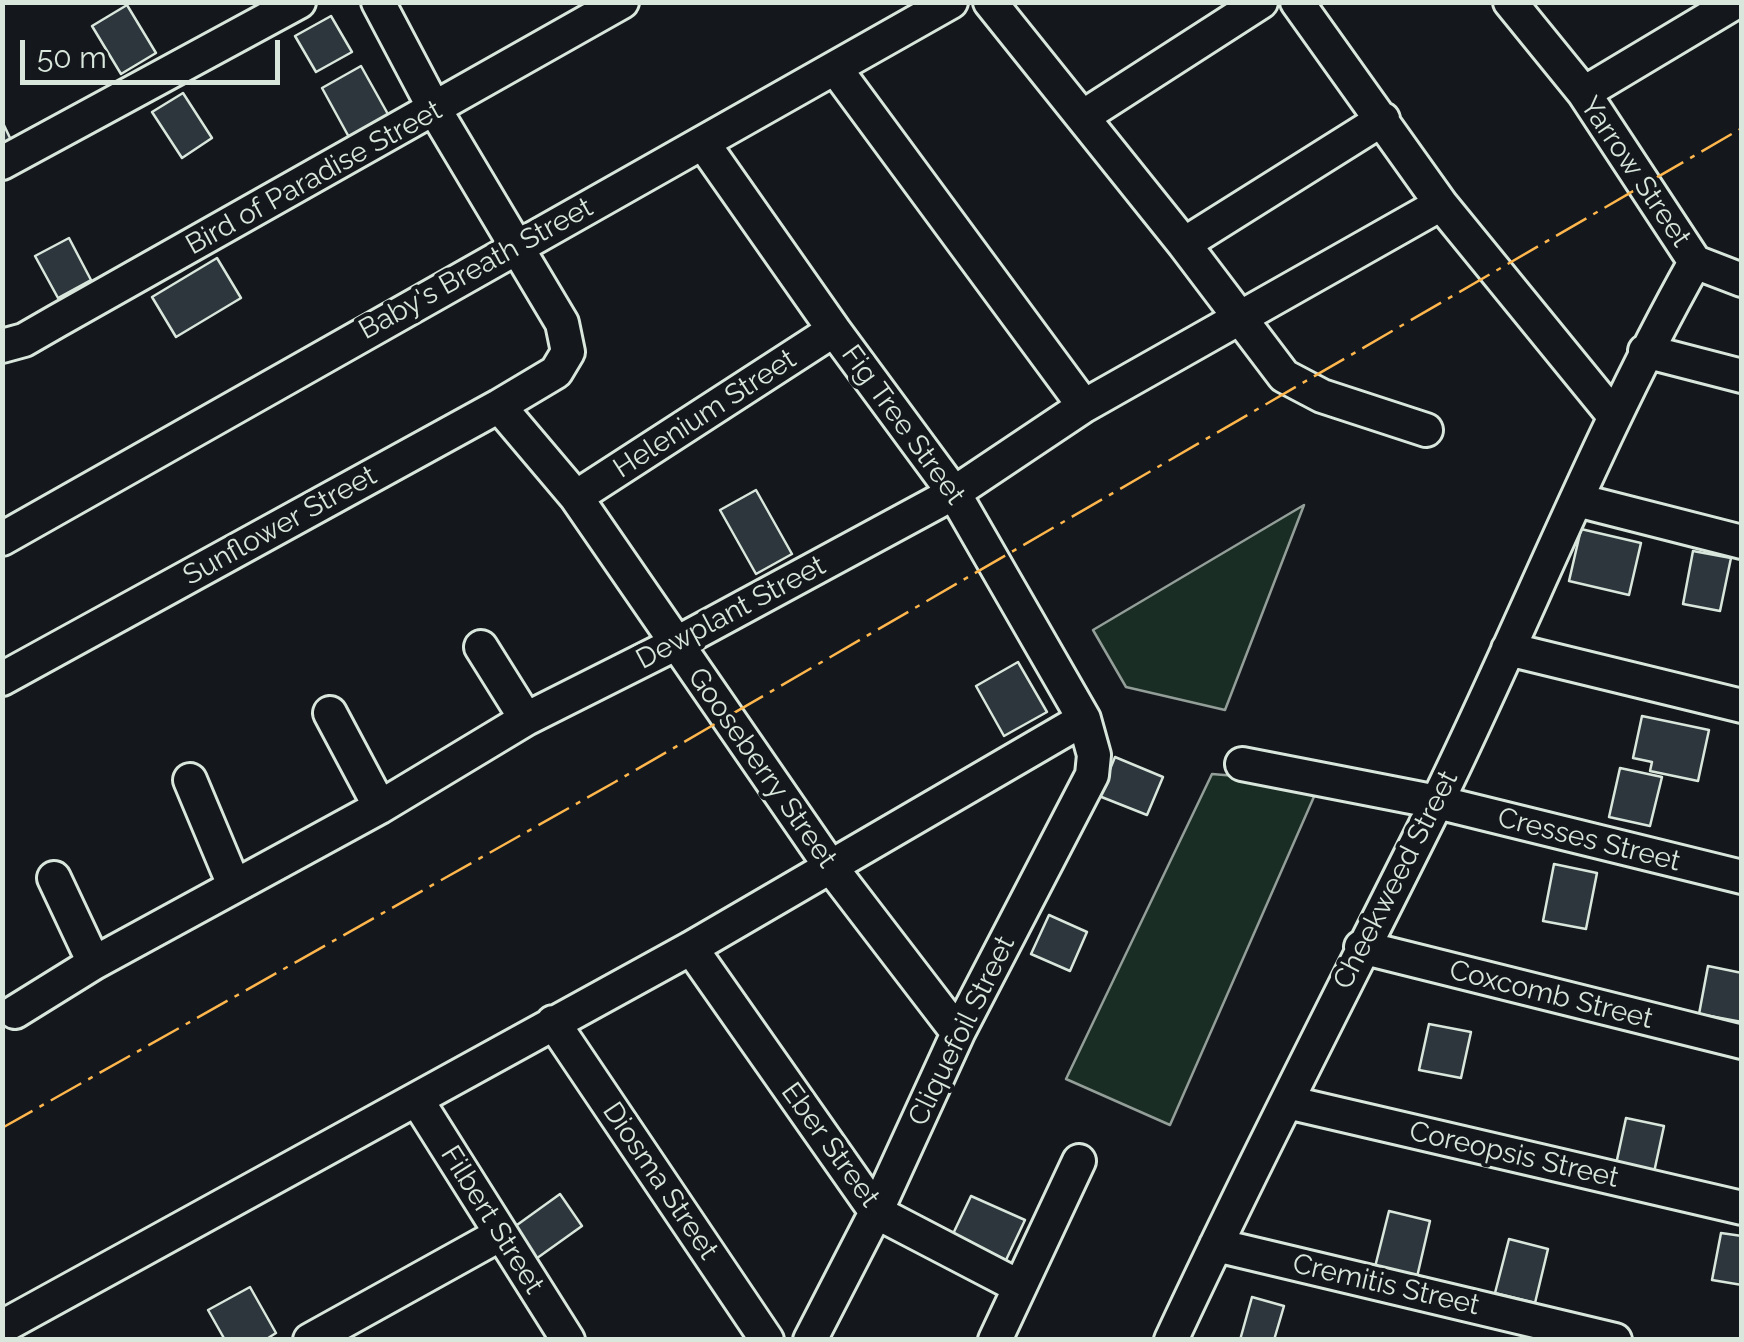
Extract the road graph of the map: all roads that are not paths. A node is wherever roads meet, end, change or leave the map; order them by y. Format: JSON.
{"nodes":[{"id":1,"x":299,"y":2,"type":"edge"},
{"id":2,"x":378,"y":2,"type":"edge"},
{"id":3,"x":622,"y":2,"type":"edge"},
{"id":4,"x":950,"y":2,"type":"edge"},
{"id":5,"x":990,"y":2,"type":"edge"},
{"id":6,"x":1261,"y":2,"type":"edge"},
{"id":7,"x":1297,"y":2,"type":"edge"},
{"id":8,"x":1510,"y":2,"type":"edge"},
{"id":9,"x":1736,"y":2,"type":"edge"},
{"id":10,"x":835,"y":68,"type":"junction"},
{"id":11,"x":1584,"y":93,"type":"junction"},
{"id":12,"x":435,"y":110,"type":"junction"},
{"id":13,"x":1084,"y":116,"type":"junction"},
{"id":14,"x":1382,"y":119,"type":"junction"},
{"id":15,"x":703,"y":143,"type":"junction"},
{"id":16,"x":2,"y":163,"type":"edge"},
{"id":17,"x":1441,"y":204,"type":"junction"},
{"id":18,"x":1184,"y":244,"type":"junction"},
{"id":19,"x":516,"y":246,"type":"junction"},
{"id":20,"x":1695,"y":262,"type":"junction"},
{"id":21,"x":1742,"y":280,"type":"edge"},
{"id":22,"x":1240,"y":318,"type":"junction"},
{"id":23,"x":834,"y":330,"type":"junction"},
{"id":24,"x":2,"y":346,"type":"edge"},
{"id":25,"x":1645,"y":351,"type":"junction"},
{"id":26,"x":1742,"y":376,"type":"edge"},
{"id":27,"x":499,"y":406,"type":"junction"},
{"id":28,"x":1084,"y":406,"type":"junction"},
{"id":29,"x":1614,"y":416,"type":"junction"},
{"id":30,"x":1426,"y":430,"type":"dead end"},
{"id":31,"x":954,"y":492,"type":"junction"},
{"id":32,"x":576,"y":497,"type":"junction"},
{"id":33,"x":1577,"y":500,"type":"junction"},
{"id":34,"x":2,"y":538,"type":"edge"},
{"id":35,"x":1742,"y":542,"type":"edge"},
{"id":36,"x":675,"y":644,"type":"junction"},
{"id":37,"x":481,"y":647,"type":"dead end"},
{"id":38,"x":1508,"y":649,"type":"junction"},
{"id":39,"x":2,"y":679,"type":"edge"},
{"id":40,"x":1742,"y":706,"type":"edge"},
{"id":41,"x":330,"y":713,"type":"dead end"},
{"id":42,"x":526,"y":719,"type":"junction"},
{"id":43,"x":1084,"y":719,"type":"junction"},
{"id":44,"x":1242,"y":764,"type":"dead end"},
{"id":45,"x":190,"y":780,"type":"dead end"},
{"id":46,"x":1437,"y":802,"type":"junction"},
{"id":47,"x":380,"y":806,"type":"junction"},
{"id":48,"x":830,"y":866,"type":"junction"},
{"id":49,"x":54,"y":878,"type":"dead end"},
{"id":50,"x":1742,"y":878,"type":"edge"},
{"id":51,"x":234,"y":886,"type":"junction"},
{"id":52,"x":691,"y":948,"type":"junction"},
{"id":53,"x":1362,"y":948,"type":"junction"},
{"id":54,"x":94,"y":963,"type":"junction"},
{"id":55,"x":15,"y":1012,"type":"dead end"},
{"id":56,"x":553,"y":1022,"type":"junction"},
{"id":57,"x":958,"y":1032,"type":"junction"},
{"id":58,"x":1742,"y":1042,"type":"edge"},
{"id":59,"x":417,"y":1100,"type":"junction"},
{"id":60,"x":1287,"y":1102,"type":"junction"},
{"id":61,"x":1078,"y":1161,"type":"dead end"},
{"id":62,"x":1742,"y":1208,"type":"edge"},
{"id":63,"x":876,"y":1212,"type":"junction"},
{"id":64,"x":501,"y":1234,"type":"junction"},
{"id":65,"x":1216,"y":1244,"type":"junction"},
{"id":66,"x":1018,"y":1286,"type":"junction"},
{"id":67,"x":2,"y":1328,"type":"edge"},
{"id":68,"x":310,"y":1340,"type":"edge"},
{"id":69,"x":568,"y":1340,"type":"edge"},
{"id":70,"x":767,"y":1340,"type":"edge"},
{"id":71,"x":810,"y":1340,"type":"edge"},
{"id":72,"x":995,"y":1340,"type":"edge"},
{"id":73,"x":1171,"y":1340,"type":"edge"},
{"id":74,"x":1615,"y":1340,"type":"edge"}],
"edges":[{"from":1,"to":16,"type":"street"},
{"from":2,"to":12,"type":"street"},
{"from":3,"to":12,"type":"street","name":"Bird of Paradise Street"},
{"from":4,"to":10,"type":"street","name":"Baby's Breath Street"},
{"from":5,"to":13,"type":"street"},
{"from":6,"to":13,"type":"street"},
{"from":7,"to":14,"type":"street"},
{"from":8,"to":11,"type":"street","name":"Yarrow Street"},
{"from":9,"to":11,"type":"street"},
{"from":10,"to":15,"type":"street","name":"Baby's Breath Street"},
{"from":10,"to":28,"type":"street"},
{"from":11,"to":20,"type":"street","name":"Yarrow Street"},
{"from":12,"to":19,"type":"street"},
{"from":12,"to":24,"type":"street","name":"Bird of Paradise Street"},
{"from":13,"to":18,"type":"street"},
{"from":14,"to":17,"type":"street"},
{"from":14,"to":18,"type":"street"},
{"from":15,"to":19,"type":"street","name":"Baby's Breath Street"},
{"from":15,"to":23,"type":"street","name":"Fig Tree Street"},
{"from":17,"to":22,"type":"street","name":"Dewplant Street"},
{"from":17,"to":29,"type":"street"},
{"from":18,"to":22,"type":"street"},
{"from":19,"to":27,"type":"street","name":"Sunflower Street"},
{"from":19,"to":34,"type":"street","name":"Baby's Breath Street"},
{"from":20,"to":21,"type":"street"},
{"from":20,"to":25,"type":"street","name":"Yarrow Street"},
{"from":22,"to":28,"type":"street","name":"Dewplant Street"},
{"from":22,"to":30,"type":"street"},
{"from":23,"to":31,"type":"street","name":"Fig Tree Street"},
{"from":23,"to":32,"type":"street","name":"Helenium Street"},
{"from":25,"to":26,"type":"street"},
{"from":25,"to":29,"type":"street","name":"Cheekweed Street"},
{"from":27,"to":32,"type":"street","name":"Gooseberry Street"},
{"from":27,"to":39,"type":"street","name":"Sunflower Street"},
{"from":28,"to":31,"type":"street","name":"Dewplant Street"},
{"from":29,"to":33,"type":"street","name":"Cheekweed Street"},
{"from":31,"to":36,"type":"street","name":"Dewplant Street"},
{"from":31,"to":43,"type":"street","name":"Fig Tree Street"},
{"from":32,"to":36,"type":"street","name":"Gooseberry Street"},
{"from":33,"to":35,"type":"street"},
{"from":33,"to":38,"type":"street","name":"Cheekweed Street"},
{"from":36,"to":42,"type":"street","name":"Dewplant Street"},
{"from":36,"to":48,"type":"street","name":"Gooseberry Street"},
{"from":37,"to":42,"type":"street"},
{"from":38,"to":40,"type":"street"},
{"from":38,"to":46,"type":"street","name":"Cheekweed Street"},
{"from":41,"to":47,"type":"street"},
{"from":42,"to":47,"type":"street","name":"Dewplant Street"},
{"from":43,"to":48,"type":"street"},
{"from":43,"to":57,"type":"street","name":"Cliquefoil Street"},
{"from":44,"to":46,"type":"street","name":"Cresses Street"},
{"from":45,"to":51,"type":"street"},
{"from":46,"to":50,"type":"street","name":"Cresses Street"},
{"from":46,"to":53,"type":"street","name":"Cheekweed Street"},
{"from":47,"to":51,"type":"street","name":"Dewplant Street"},
{"from":48,"to":52,"type":"street"},
{"from":48,"to":57,"type":"street","name":"Gooseberry Street"},
{"from":49,"to":54,"type":"street"},
{"from":51,"to":54,"type":"street","name":"Dewplant Street"},
{"from":52,"to":56,"type":"street"},
{"from":52,"to":63,"type":"street","name":"Eber Street"},
{"from":53,"to":58,"type":"street","name":"Coxcomb Street"},
{"from":53,"to":60,"type":"street","name":"Cheekweed Street"},
{"from":54,"to":55,"type":"street","name":"Dewplant Street"},
{"from":56,"to":59,"type":"street"},
{"from":56,"to":70,"type":"street","name":"Diosma Street"},
{"from":57,"to":63,"type":"street","name":"Cliquefoil Street"},
{"from":59,"to":64,"type":"street","name":"Filbert Street"},
{"from":59,"to":67,"type":"street"},
{"from":60,"to":62,"type":"street","name":"Coreopsis Street"},
{"from":60,"to":65,"type":"street","name":"Cheekweed Street"},
{"from":61,"to":66,"type":"street"},
{"from":63,"to":66,"type":"street","name":"Eber Street"},
{"from":63,"to":71,"type":"street","name":"Cliquefoil Street"},
{"from":64,"to":68,"type":"street"},
{"from":64,"to":69,"type":"street","name":"Filbert Street"},
{"from":65,"to":73,"type":"street","name":"Cheekweed Street"},
{"from":65,"to":74,"type":"street","name":"Cremitis Street"},
{"from":66,"to":72,"type":"street"}]}
